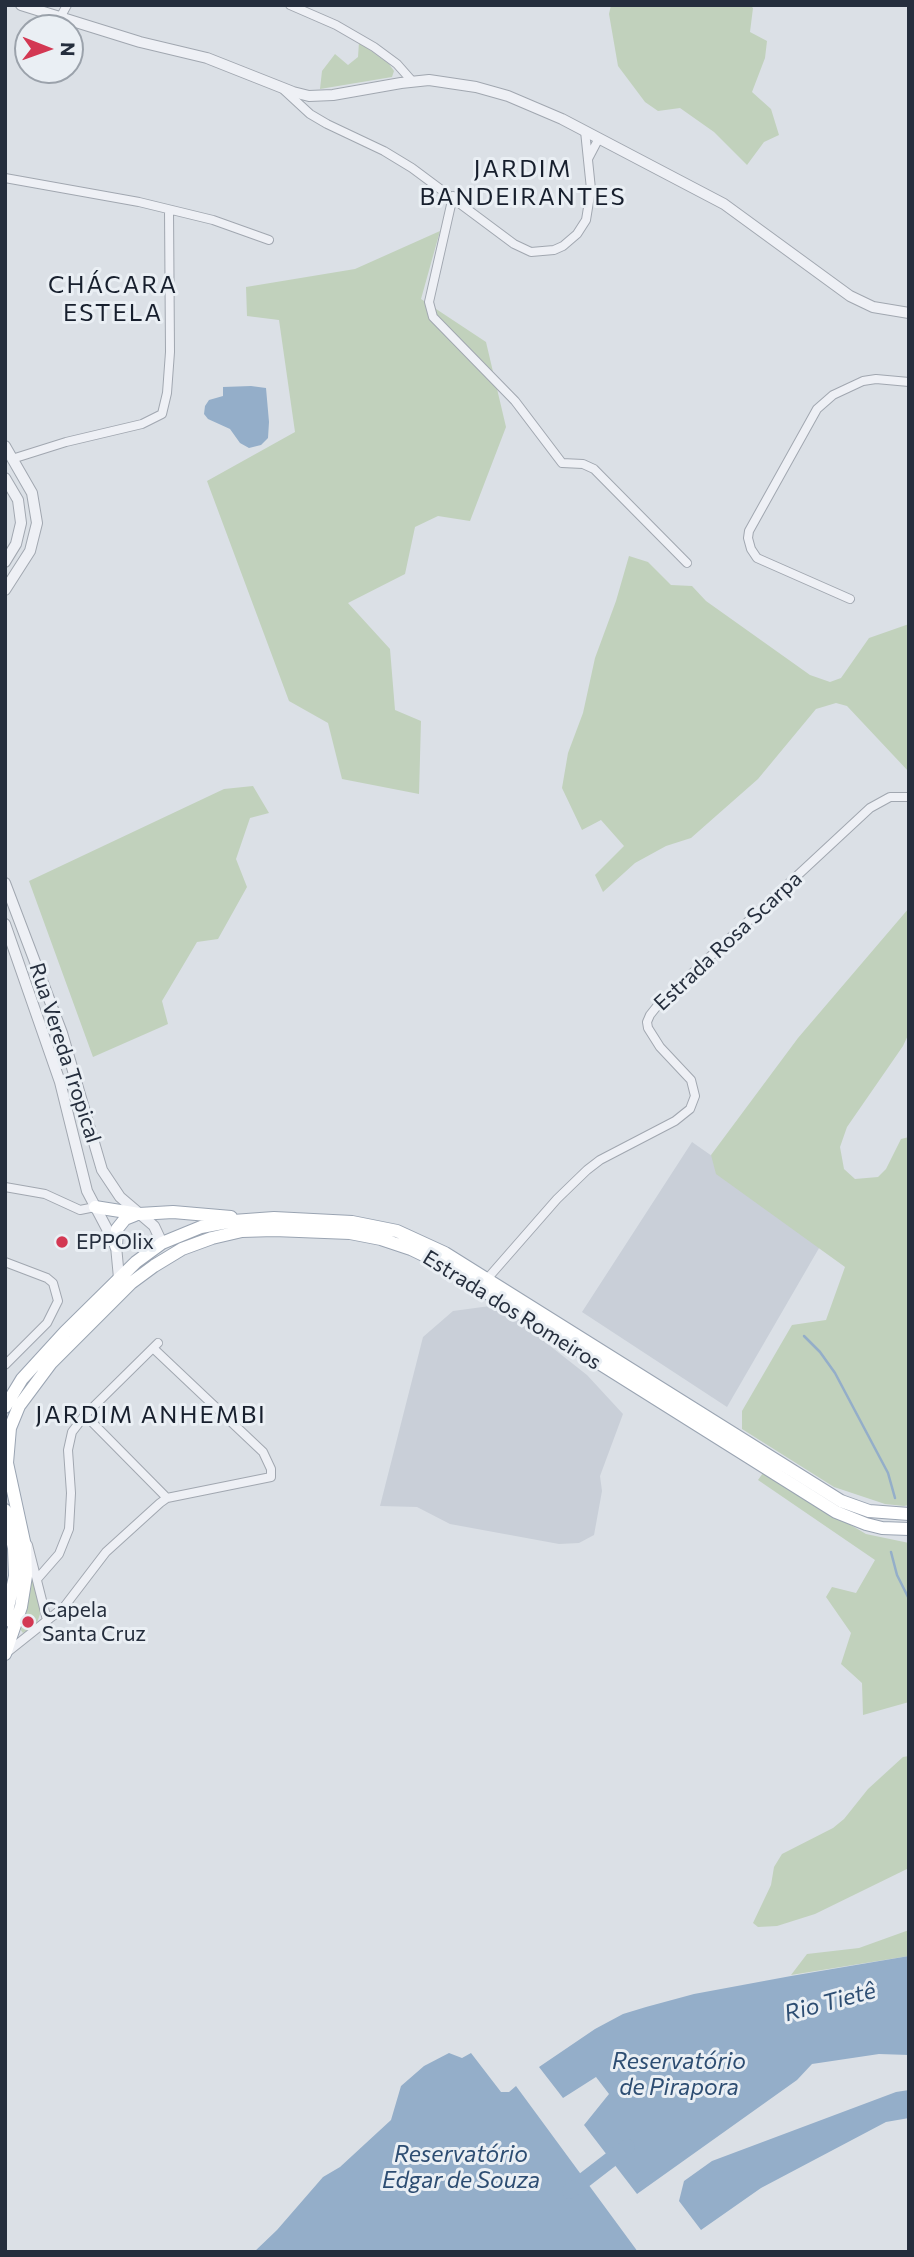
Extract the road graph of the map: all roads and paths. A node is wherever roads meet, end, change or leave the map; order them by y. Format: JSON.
{"nodes":[{"id":1,"x":21,"y":5,"type":"edge"},
{"id":2,"x":290,"y":5,"type":"edge"},
{"id":3,"x":48,"y":14,"type":"edge"},
{"id":4,"x":84,"y":26,"type":"edge"},
{"id":5,"x":412,"y":81,"type":"junction"},
{"id":6,"x":282,"y":88,"type":"junction"},
{"id":7,"x":585,"y":131,"type":"junction"},
{"id":8,"x":599,"y":138,"type":"junction"},
{"id":9,"x":588,"y":159,"type":"junction"},
{"id":10,"x":5,"y":178,"type":"edge"},
{"id":11,"x":453,"y":196,"type":"junction"},
{"id":12,"x":169,"y":210,"type":"junction"},
{"id":13,"x":269,"y":240,"type":"dead end"},
{"id":14,"x":909,"y":313,"type":"edge"},
{"id":15,"x":909,"y":382,"type":"edge"},
{"id":16,"x":5,"y":446,"type":"edge"},
{"id":17,"x":12,"y":459,"type":"junction"},
{"id":18,"x":5,"y":478,"type":"edge"},
{"id":19,"x":5,"y":562,"type":"edge"},
{"id":20,"x":687,"y":563,"type":"dead end"},
{"id":21,"x":5,"y":590,"type":"edge"},
{"id":22,"x":850,"y":599,"type":"dead end"},
{"id":23,"x":909,"y":797,"type":"edge"},
{"id":24,"x":5,"y":883,"type":"edge"},
{"id":25,"x":5,"y":924,"type":"edge"},
{"id":26,"x":5,"y":1187,"type":"edge"},
{"id":27,"x":94,"y":1207,"type":"junction"},
{"id":28,"x":139,"y":1214,"type":"junction"},
{"id":29,"x":252,"y":1219,"type":"junction"},
{"id":30,"x":162,"y":1243,"type":"junction"},
{"id":31,"x":116,"y":1246,"type":"junction"},
{"id":32,"x":5,"y":1262,"type":"edge"},
{"id":33,"x":487,"y":1279,"type":"junction"},
{"id":34,"x":125,"y":1281,"type":"junction"},
{"id":35,"x":5,"y":1365,"type":"edge"},
{"id":36,"x":5,"y":1407,"type":"edge"},
{"id":37,"x":85,"y":1415,"type":"junction"},
{"id":38,"x":167,"y":1498,"type":"junction"},
{"id":39,"x":5,"y":1510,"type":"edge"},
{"id":40,"x":909,"y":1514,"type":"edge"},
{"id":41,"x":909,"y":1528,"type":"edge"},
{"id":42,"x":22,"y":1531,"type":"junction"},
{"id":43,"x":38,"y":1578,"type":"junction"},
{"id":44,"x":47,"y":1620,"type":"junction"},
{"id":45,"x":5,"y":1621,"type":"edge"},
{"id":46,"x":5,"y":1654,"type":"edge"}],
"edges":[{"from":1,"to":3,"type":"street"},
{"from":2,"to":5,"type":"street"},
{"from":4,"to":6,"type":"street"},
{"from":5,"to":6,"type":"street"},
{"from":5,"to":7,"type":"street"},
{"from":6,"to":11,"type":"street"},
{"from":7,"to":8,"type":"street"},
{"from":7,"to":9,"type":"street"},
{"from":8,"to":9,"type":"street"},
{"from":8,"to":14,"type":"street"},
{"from":9,"to":11,"type":"street"},
{"from":10,"to":12,"type":"street"},
{"from":11,"to":20,"type":"street"},
{"from":12,"to":13,"type":"street"},
{"from":12,"to":17,"type":"street"},
{"from":15,"to":22,"type":"street"},
{"from":16,"to":17,"type":"street"},
{"from":17,"to":21,"type":"street"},
{"from":18,"to":19,"type":"street"},
{"from":23,"to":33,"type":"street","name":"Estrada Rosa Scarpa"},
{"from":24,"to":28,"type":"street","name":"Rua Vereda Tropical"},
{"from":25,"to":27,"type":"street","name":"Rua Vereda Tropical"},
{"from":26,"to":27,"type":"street"},
{"from":27,"to":28,"type":"main road"},
{"from":27,"to":31,"type":"street","name":"Rua Vereda Tropical"},
{"from":28,"to":29,"type":"main road"},
{"from":28,"to":30,"type":"street","name":"Rua Vereda Tropical"},
{"from":28,"to":31,"type":"main road"},
{"from":29,"to":30,"type":"main road","name":"Estrada dos Romeiros"},
{"from":29,"to":33,"type":"main road","name":"Estrada dos Romeiros"},
{"from":30,"to":34,"type":"main road","name":"Estrada dos Romeiros"},
{"from":31,"to":34,"type":"street"},
{"from":32,"to":35,"type":"street"},
{"from":33,"to":40,"type":"main road","name":"Estrada dos Romeiros"},
{"from":34,"to":36,"type":"main road","name":"Estrada dos Romeiros"},
{"from":34,"to":41,"type":"main road","name":"Estrada dos Romeiros"},
{"from":34,"to":42,"type":"main road","name":"Estrada dos Romeiros"},
{"from":37,"to":38,"type":"street"},
{"from":37,"to":38,"type":"street"},
{"from":37,"to":43,"type":"street"},
{"from":38,"to":44,"type":"street"},
{"from":39,"to":45,"type":"main road"},
{"from":42,"to":43,"type":"street"},
{"from":42,"to":46,"type":"main road","name":"Estrada dos Romeiros"},
{"from":43,"to":44,"type":"street"},
{"from":44,"to":46,"type":"street"}]}
